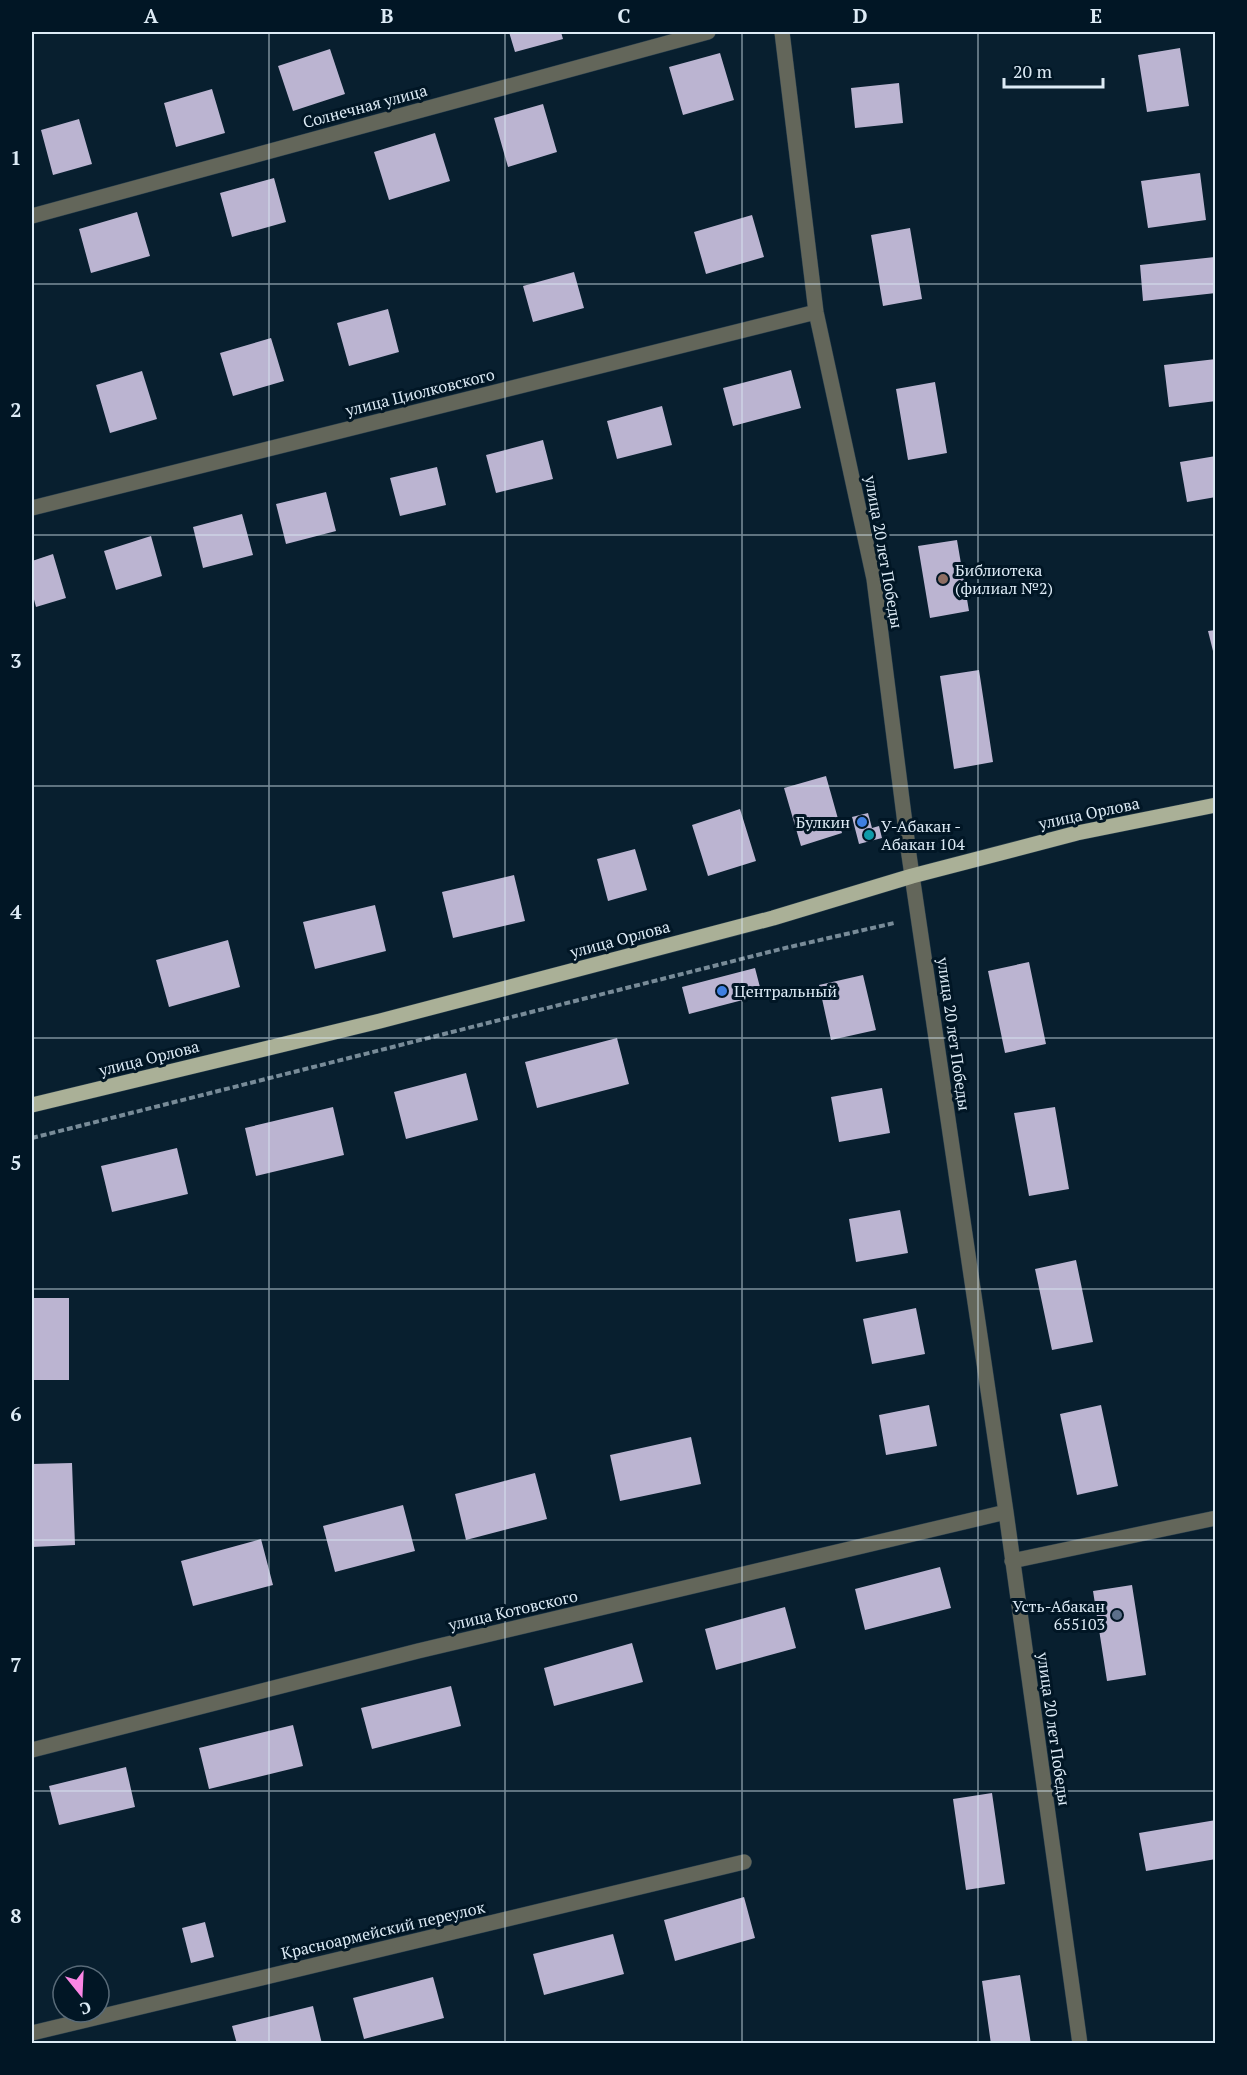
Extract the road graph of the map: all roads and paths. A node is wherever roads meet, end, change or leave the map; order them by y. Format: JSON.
{"nodes":[{"id":1,"x":708,"y":32,"type":"edge"},
{"id":2,"x":782,"y":32,"type":"edge"},
{"id":3,"x":32,"y":216,"type":"edge"},
{"id":4,"x":816,"y":312,"type":"junction"},
{"id":5,"x":32,"y":508,"type":"edge"},
{"id":6,"x":1215,"y":805,"type":"edge"},
{"id":7,"x":912,"y":876,"type":"junction"},
{"id":8,"x":918,"y":917,"type":"junction"},
{"id":9,"x":32,"y":1105,"type":"edge"},
{"id":10,"x":32,"y":1138,"type":"edge"},
{"id":11,"x":1006,"y":1512,"type":"junction"},
{"id":12,"x":1215,"y":1518,"type":"edge"},
{"id":13,"x":1012,"y":1560,"type":"junction"},
{"id":14,"x":32,"y":1750,"type":"edge"},
{"id":15,"x":744,"y":1862,"type":"dead end"},
{"id":16,"x":32,"y":2033,"type":"edge"},
{"id":17,"x":1080,"y":2043,"type":"edge"}],
"edges":[{"from":1,"to":3,"type":"street","name":"Солнечная улица"},
{"from":2,"to":4,"type":"street","name":"улица 20 лет Победы"},
{"from":4,"to":5,"type":"street","name":"улица Циолковского"},
{"from":4,"to":7,"type":"street","name":"улица 20 лет Победы"},
{"from":6,"to":7,"type":"main road","name":"улица Орлова"},
{"from":7,"to":8,"type":"street","name":"улица 20 лет Победы"},
{"from":7,"to":9,"type":"main road","name":"улица Орлова"},
{"from":8,"to":10,"type":"path"},
{"from":8,"to":11,"type":"street","name":"улица 20 лет Победы"},
{"from":11,"to":13,"type":"street","name":"улица 20 лет Победы"},
{"from":11,"to":14,"type":"street","name":"улица Котовского"},
{"from":12,"to":13,"type":"street"},
{"from":13,"to":17,"type":"street","name":"улица 20 лет Победы"},
{"from":15,"to":16,"type":"street","name":"Красноармейский переулок"}]}
